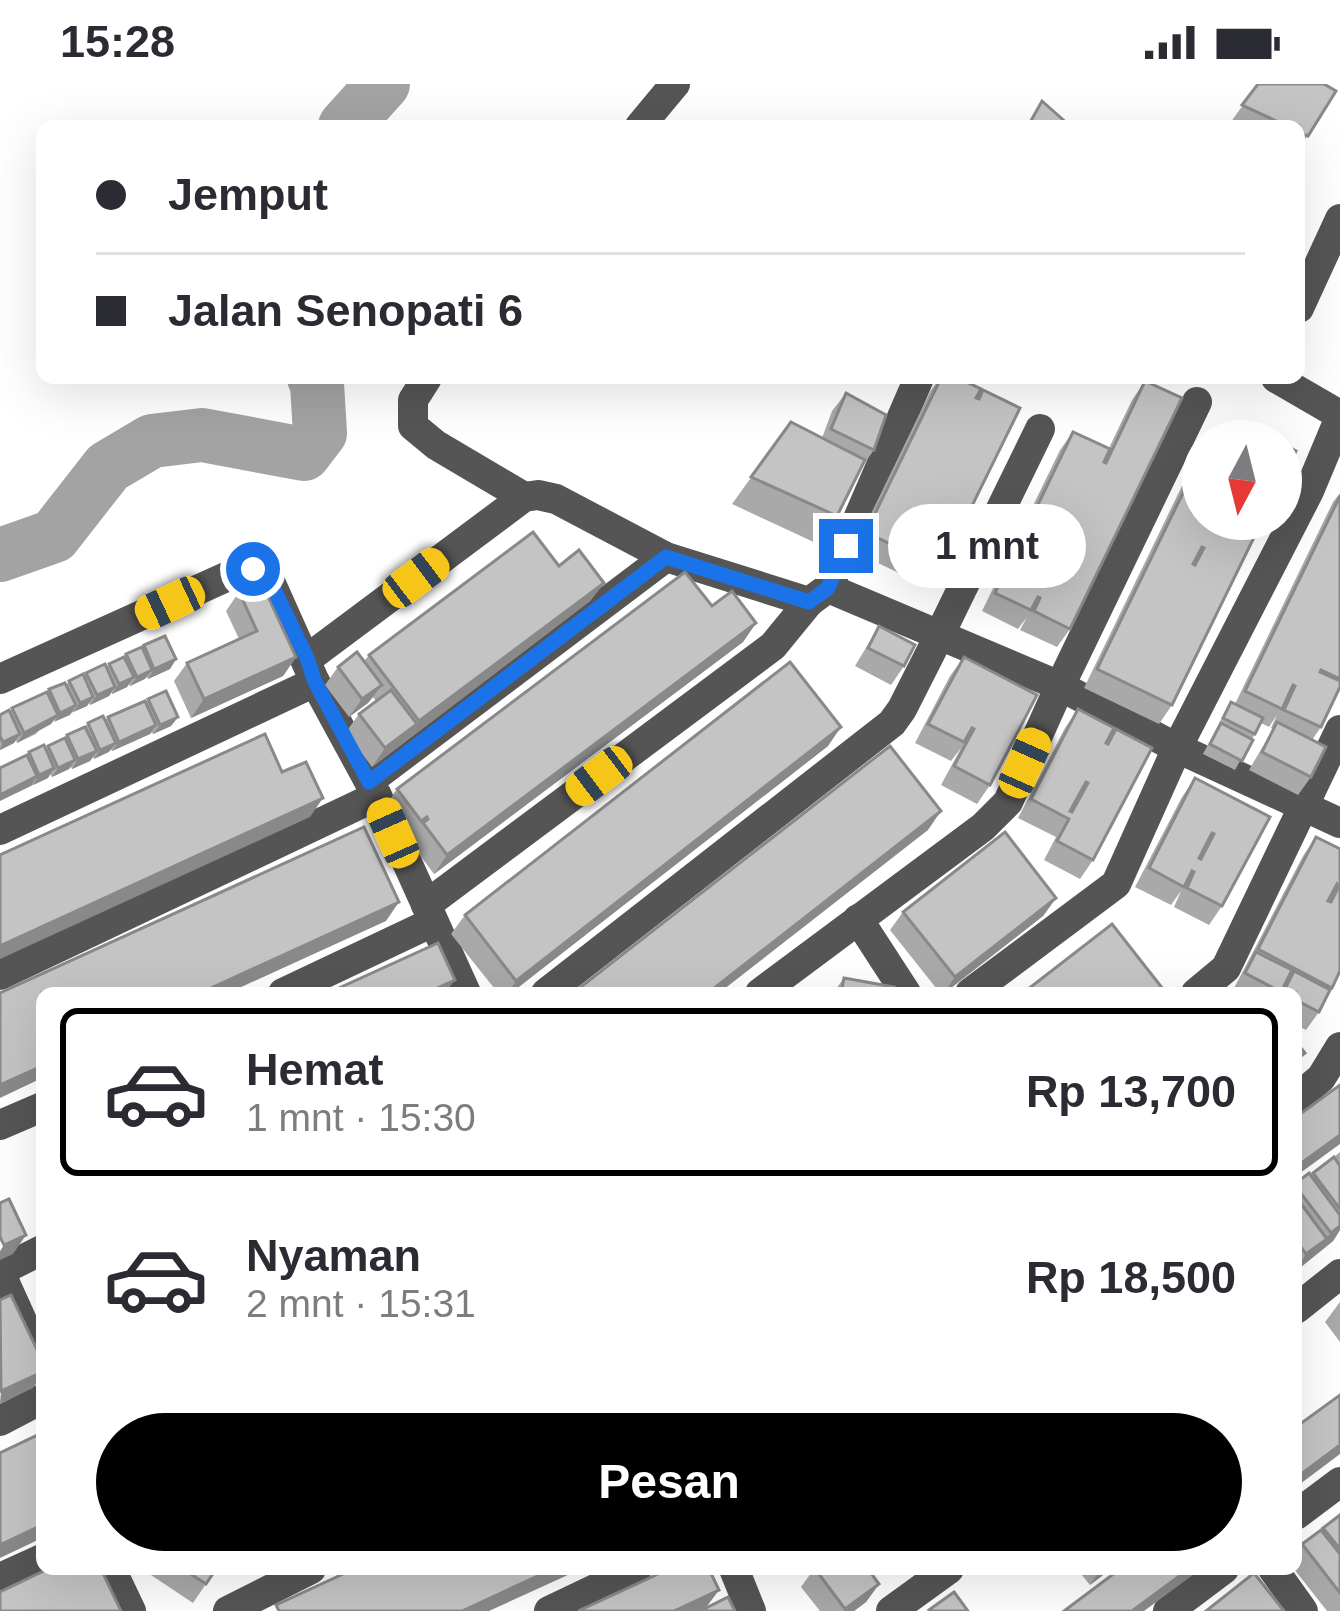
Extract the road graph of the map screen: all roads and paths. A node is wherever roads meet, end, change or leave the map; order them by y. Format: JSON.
{"nodes":[{"id":1,"x":675,"y":84,"type":"edge"},
{"id":2,"x":645,"y":120,"type":"edge"},
{"id":3,"x":1340,"y":218,"type":"edge"},
{"id":4,"x":1305,"y":295,"type":"edge"},
{"id":5,"x":423,"y":384,"type":"edge"},
{"id":6,"x":916,"y":384,"type":"edge"},
{"id":7,"x":1286,"y":384,"type":"edge"},
{"id":8,"x":1197,"y":402,"type":"dead end"},
{"id":9,"x":1340,"y":416,"type":"edge"},
{"id":10,"x":1040,"y":429,"type":"dead end"},
{"id":11,"x":524,"y":497,"type":"junction"},
{"id":12,"x":666,"y":557,"type":"junction"},
{"id":13,"x":818,"y":595,"type":"junction"},
{"id":14,"x":940,"y":634,"type":"junction"},
{"id":15,"x":311,"y":670,"type":"junction"},
{"id":16,"x":0,"y":679,"type":"edge"},
{"id":17,"x":1060,"y":686,"type":"junction"},
{"id":18,"x":1340,"y":730,"type":"edge"},
{"id":19,"x":1178,"y":748,"type":"junction"},
{"id":20,"x":373,"y":789,"type":"junction"},
{"id":21,"x":1304,"y":805,"type":"junction"},
{"id":22,"x":1340,"y":823,"type":"edge"},
{"id":23,"x":0,"y":830,"type":"edge"},
{"id":24,"x":430,"y":914,"type":"junction"},
{"id":25,"x":857,"y":920,"type":"junction"},
{"id":26,"x":0,"y":975,"type":"edge"},
{"id":27,"x":294,"y":987,"type":"edge"},
{"id":28,"x":463,"y":987,"type":"edge"},
{"id":29,"x":554,"y":987,"type":"edge"},
{"id":30,"x":772,"y":987,"type":"edge"},
{"id":31,"x":902,"y":987,"type":"edge"},
{"id":32,"x":978,"y":987,"type":"edge"},
{"id":33,"x":1203,"y":987,"type":"edge"},
{"id":34,"x":1340,"y":1047,"type":"edge"},
{"id":35,"x":1302,"y":1094,"type":"edge"},
{"id":36,"x":36,"y":1110,"type":"edge"},
{"id":37,"x":0,"y":1125,"type":"edge"},
{"id":38,"x":36,"y":1253,"type":"edge"},
{"id":39,"x":0,"y":1271,"type":"edge"},
{"id":40,"x":1340,"y":1274,"type":"edge"},
{"id":41,"x":1302,"y":1304,"type":"edge"},
{"id":42,"x":36,"y":1352,"type":"edge"},
{"id":43,"x":36,"y":1402,"type":"edge"},
{"id":44,"x":0,"y":1421,"type":"edge"},
{"id":45,"x":1340,"y":1482,"type":"edge"},
{"id":46,"x":1302,"y":1510,"type":"edge"},
{"id":47,"x":36,"y":1562,"type":"edge"},
{"id":48,"x":114,"y":1575,"type":"edge"},
{"id":49,"x":624,"y":1575,"type":"edge"},
{"id":50,"x":736,"y":1575,"type":"edge"},
{"id":51,"x":941,"y":1575,"type":"edge"},
{"id":52,"x":1216,"y":1575,"type":"edge"},
{"id":53,"x":1277,"y":1575,"type":"edge"},
{"id":54,"x":0,"y":1578,"type":"edge"},
{"id":55,"x":267,"y":1579,"type":"edge"},
{"id":56,"x":131,"y":1611,"type":"edge"},
{"id":57,"x":228,"y":1611,"type":"edge"},
{"id":58,"x":549,"y":1611,"type":"edge"},
{"id":59,"x":751,"y":1611,"type":"edge"},
{"id":60,"x":891,"y":1611,"type":"edge"},
{"id":61,"x":1168,"y":1611,"type":"edge"},
{"id":62,"x":1303,"y":1611,"type":"edge"}],
"edges":[{"from":1,"to":2,"type":"street"},
{"from":3,"to":4,"type":"street"},
{"from":5,"to":11,"type":"street"},
{"from":6,"to":13,"type":"street"},
{"from":7,"to":9,"type":"street"},
{"from":8,"to":17,"type":"street"},
{"from":9,"to":19,"type":"street"},
{"from":10,"to":14,"type":"street"},
{"from":11,"to":12,"type":"street"},
{"from":11,"to":15,"type":"street"},
{"from":12,"to":13,"type":"street"},
{"from":12,"to":20,"type":"street"},
{"from":13,"to":14,"type":"street"},
{"from":13,"to":24,"type":"street"},
{"from":14,"to":17,"type":"street"},
{"from":14,"to":29,"type":"street"},
{"from":15,"to":16,"type":"street"},
{"from":15,"to":20,"type":"street"},
{"from":15,"to":23,"type":"street"},
{"from":17,"to":19,"type":"street"},
{"from":17,"to":25,"type":"street"},
{"from":18,"to":21,"type":"street"},
{"from":19,"to":21,"type":"street"},
{"from":19,"to":32,"type":"street"},
{"from":20,"to":24,"type":"street"},
{"from":20,"to":26,"type":"street"},
{"from":21,"to":22,"type":"street"},
{"from":21,"to":33,"type":"street"},
{"from":24,"to":27,"type":"street"},
{"from":24,"to":28,"type":"street"},
{"from":25,"to":30,"type":"street"},
{"from":25,"to":31,"type":"street"},
{"from":34,"to":35,"type":"street"},
{"from":36,"to":37,"type":"street"},
{"from":38,"to":39,"type":"street"},
{"from":39,"to":42,"type":"street"},
{"from":40,"to":41,"type":"street"},
{"from":43,"to":44,"type":"street"},
{"from":45,"to":46,"type":"street"},
{"from":47,"to":54,"type":"street"},
{"from":48,"to":56,"type":"street"},
{"from":49,"to":58,"type":"street"},
{"from":50,"to":59,"type":"street"},
{"from":51,"to":60,"type":"street"},
{"from":52,"to":61,"type":"street"},
{"from":53,"to":62,"type":"street"},
{"from":55,"to":57,"type":"street"}]}
